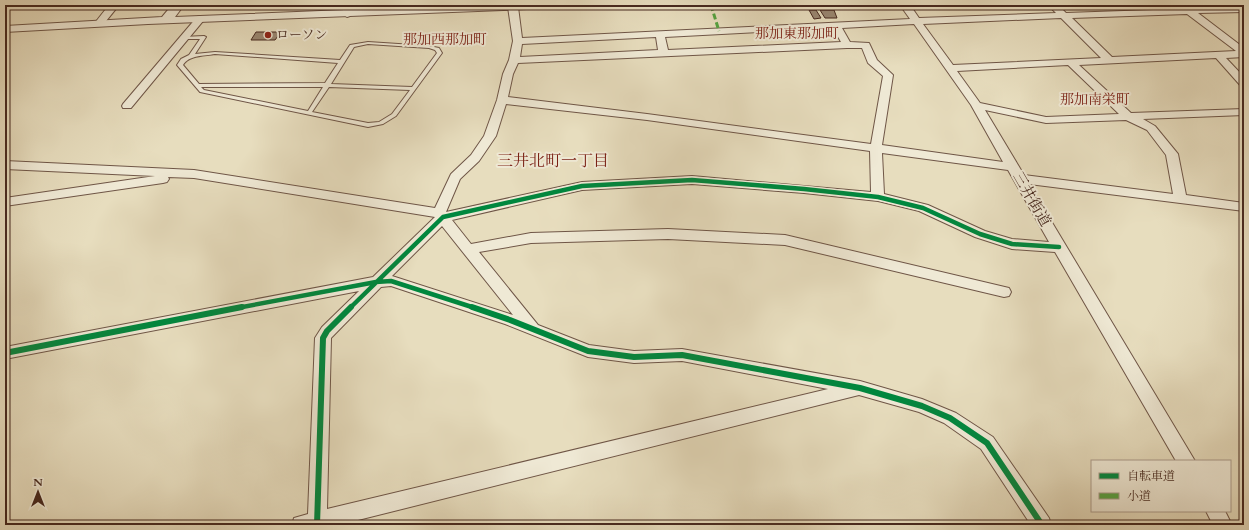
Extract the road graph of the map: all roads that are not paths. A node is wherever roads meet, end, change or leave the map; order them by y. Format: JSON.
{"nodes":[{"id":1,"x":114,"y":5,"type":"edge"},
{"id":2,"x":178,"y":5,"type":"edge"},
{"id":3,"x":551,"y":5,"type":"edge"},
{"id":4,"x":905,"y":5,"type":"edge"},
{"id":5,"x":1052,"y":5,"type":"edge"},
{"id":6,"x":534,"y":6,"type":"edge"},
{"id":7,"x":441,"y":8,"type":"edge"},
{"id":8,"x":513,"y":8,"type":"junction"},
{"id":9,"x":1185,"y":8,"type":"edge"},
{"id":10,"x":1244,"y":9,"type":"edge"},
{"id":11,"x":349,"y":10,"type":"edge"},
{"id":12,"x":1064,"y":15,"type":"junction"},
{"id":13,"x":200,"y":19,"type":"junction"},
{"id":14,"x":166,"y":20,"type":"junction"},
{"id":15,"x":917,"y":20,"type":"junction"},
{"id":16,"x":99,"y":24,"type":"junction"},
{"id":17,"x":836,"y":25,"type":"junction"},
{"id":18,"x":5,"y":29,"type":"edge"},
{"id":19,"x":719,"y":31,"type":"junction"},
{"id":20,"x":660,"y":34,"type":"junction"},
{"id":21,"x":184,"y":38,"type":"junction"},
{"id":22,"x":518,"y":41,"type":"junction"},
{"id":23,"x":847,"y":46,"type":"junction"},
{"id":24,"x":727,"y":51,"type":"junction"},
{"id":25,"x":664,"y":54,"type":"junction"},
{"id":26,"x":1244,"y":54,"type":"edge"},
{"id":27,"x":1218,"y":55,"type":"junction"},
{"id":28,"x":190,"y":56,"type":"junction"},
{"id":29,"x":514,"y":60,"type":"junction"},
{"id":30,"x":1109,"y":60,"type":"junction"},
{"id":31,"x":342,"y":62,"type":"junction"},
{"id":32,"x":1070,"y":62,"type":"junction"},
{"id":33,"x":950,"y":68,"type":"junction"},
{"id":34,"x":1244,"y":82,"type":"edge"},
{"id":35,"x":199,"y":85,"type":"junction"},
{"id":36,"x":327,"y":85,"type":"junction"},
{"id":37,"x":414,"y":88,"type":"junction"},
{"id":38,"x":502,"y":100,"type":"junction"},
{"id":39,"x":976,"y":105,"type":"junction"},
{"id":40,"x":127,"y":106,"type":"dead end"},
{"id":41,"x":1244,"y":112,"type":"edge"},
{"id":42,"x":309,"y":113,"type":"junction"},
{"id":43,"x":1129,"y":117,"type":"junction"},
{"id":44,"x":876,"y":149,"type":"junction"},
{"id":45,"x":5,"y":165,"type":"edge"},
{"id":46,"x":1014,"y":167,"type":"junction"},
{"id":47,"x":194,"y":174,"type":"junction"},
{"id":48,"x":1021,"y":179,"type":"junction"},
{"id":49,"x":878,"y":197,"type":"junction"},
{"id":50,"x":1180,"y":199,"type":"junction"},
{"id":51,"x":5,"y":202,"type":"edge"},
{"id":52,"x":1244,"y":207,"type":"edge"},
{"id":53,"x":441,"y":215,"type":"junction"},
{"id":54,"x":1059,"y":247,"type":"junction"},
{"id":55,"x":469,"y":249,"type":"junction"},
{"id":56,"x":376,"y":282,"type":"junction"},
{"id":57,"x":1004,"y":292,"type":"dead end"},
{"id":58,"x":534,"y":331,"type":"junction"},
{"id":59,"x":5,"y":353,"type":"edge"},
{"id":60,"x":860,"y":388,"type":"junction"},
{"id":61,"x":1185,"y":460,"type":"edge"},
{"id":62,"x":1216,"y":512,"type":"edge"},
{"id":63,"x":312,"y":524,"type":"edge"},
{"id":64,"x":1042,"y":525,"type":"edge"},
{"id":65,"x":1223,"y":525,"type":"edge"}],
"edges":[{"from":1,"to":16,"type":"street"},
{"from":2,"to":14,"type":"street"},
{"from":3,"to":6,"type":"street"},
{"from":4,"to":15,"type":"street","name":"三井街道"},
{"from":5,"to":12,"type":"street"},
{"from":6,"to":8,"type":"street"},
{"from":7,"to":8,"type":"street"},
{"from":7,"to":11,"type":"street"},
{"from":8,"to":22,"type":"street"},
{"from":9,"to":10,"type":"street"},
{"from":9,"to":12,"type":"street"},
{"from":9,"to":26,"type":"street"},
{"from":11,"to":13,"type":"street"},
{"from":12,"to":15,"type":"street"},
{"from":12,"to":30,"type":"street"},
{"from":13,"to":14,"type":"street"},
{"from":13,"to":21,"type":"street"},
{"from":14,"to":16,"type":"street"},
{"from":15,"to":17,"type":"street"},
{"from":15,"to":33,"type":"street","name":"三井街道"},
{"from":16,"to":18,"type":"street"},
{"from":17,"to":19,"type":"street"},
{"from":17,"to":23,"type":"street"},
{"from":19,"to":20,"type":"street"},
{"from":19,"to":24,"type":"street"},
{"from":20,"to":22,"type":"street"},
{"from":20,"to":25,"type":"street"},
{"from":21,"to":28,"type":"lane"},
{"from":21,"to":40,"type":"street"},
{"from":22,"to":29,"type":"street"},
{"from":23,"to":24,"type":"street"},
{"from":23,"to":44,"type":"street"},
{"from":24,"to":25,"type":"street"},
{"from":25,"to":29,"type":"street"},
{"from":26,"to":27,"type":"street"},
{"from":27,"to":30,"type":"street"},
{"from":27,"to":34,"type":"street"},
{"from":28,"to":31,"type":"lane"},
{"from":28,"to":35,"type":"lane"},
{"from":29,"to":38,"type":"street"},
{"from":30,"to":32,"type":"street"},
{"from":31,"to":36,"type":"lane"},
{"from":31,"to":37,"type":"lane"},
{"from":32,"to":33,"type":"street"},
{"from":32,"to":43,"type":"street"},
{"from":33,"to":39,"type":"street","name":"三井街道"},
{"from":35,"to":36,"type":"lane"},
{"from":35,"to":42,"type":"lane"},
{"from":36,"to":37,"type":"lane"},
{"from":36,"to":42,"type":"lane"},
{"from":37,"to":42,"type":"lane"},
{"from":38,"to":44,"type":"street"},
{"from":38,"to":53,"type":"street"},
{"from":39,"to":43,"type":"street"},
{"from":39,"to":46,"type":"street","name":"三井街道"},
{"from":41,"to":43,"type":"street"},
{"from":43,"to":50,"type":"street"},
{"from":44,"to":46,"type":"street"},
{"from":44,"to":49,"type":"street"},
{"from":45,"to":47,"type":"street"},
{"from":46,"to":48,"type":"street","name":"三井街道"},
{"from":47,"to":51,"type":"street"},
{"from":47,"to":53,"type":"street"},
{"from":48,"to":50,"type":"street"},
{"from":48,"to":54,"type":"street","name":"三井街道"},
{"from":49,"to":53,"type":"street"},
{"from":49,"to":54,"type":"street"},
{"from":50,"to":52,"type":"street"},
{"from":53,"to":55,"type":"street"},
{"from":53,"to":56,"type":"street"},
{"from":54,"to":61,"type":"street","name":"三井街道"},
{"from":55,"to":57,"type":"street"},
{"from":55,"to":58,"type":"street"},
{"from":56,"to":58,"type":"street"},
{"from":56,"to":59,"type":"street"},
{"from":56,"to":63,"type":"street"},
{"from":58,"to":60,"type":"street"},
{"from":60,"to":63,"type":"street"},
{"from":60,"to":64,"type":"street"},
{"from":62,"to":65,"type":"street"}]}
